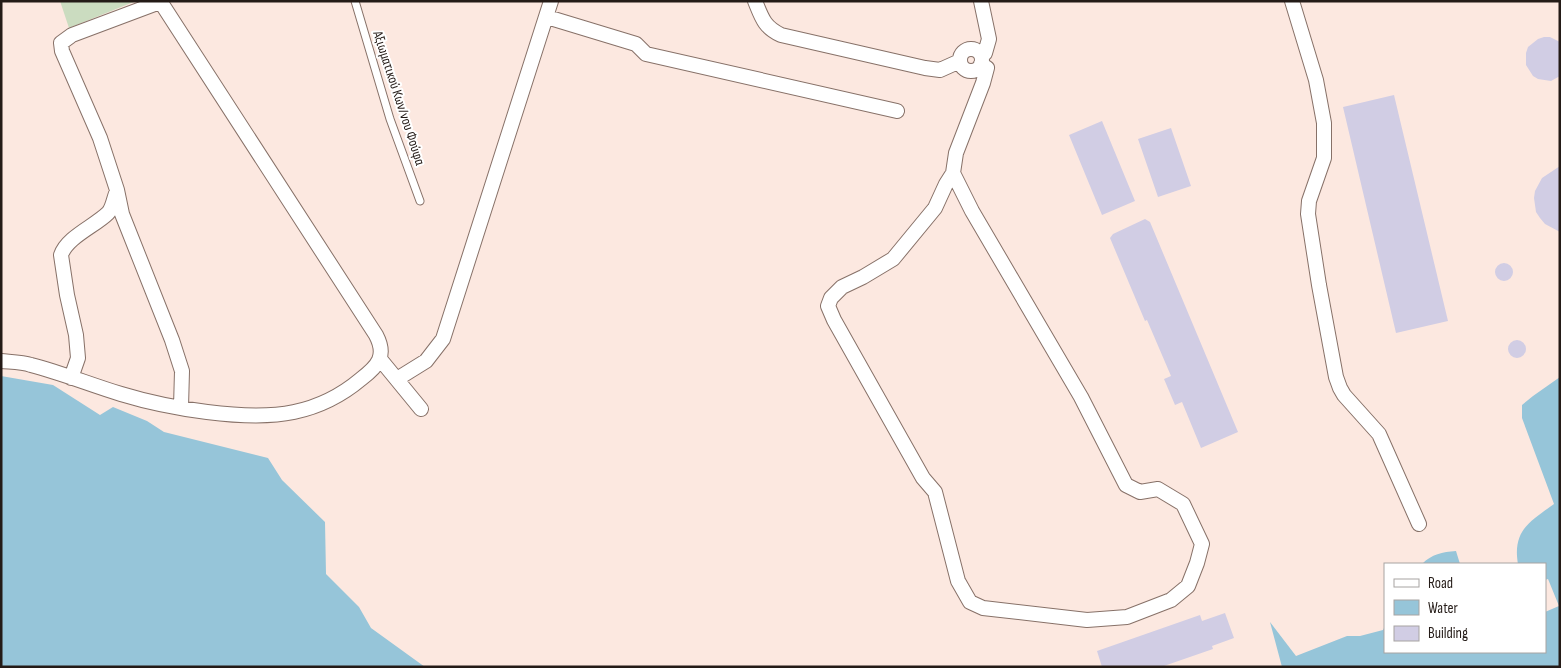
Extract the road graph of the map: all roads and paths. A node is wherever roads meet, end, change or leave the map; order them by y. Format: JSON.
{"nodes":[{"id":1,"x":355,"y":1,"type":"edge"},
{"id":2,"x":551,"y":1,"type":"edge"},
{"id":3,"x":755,"y":1,"type":"edge"},
{"id":4,"x":981,"y":1,"type":"edge"},
{"id":5,"x":1292,"y":1,"type":"edge"},
{"id":6,"x":160,"y":2,"type":"edge"},
{"id":7,"x":547,"y":17,"type":"junction"},
{"id":8,"x":984,"y":58,"type":"junction"},
{"id":9,"x":897,"y":111,"type":"dead end"},
{"id":10,"x":953,"y":173,"type":"junction"},
{"id":11,"x":117,"y":190,"type":"junction"},
{"id":12,"x":420,"y":201,"type":"dead end"},
{"id":13,"x":380,"y":359,"type":"junction"},
{"id":14,"x":1,"y":360,"type":"edge"},
{"id":15,"x":71,"y":378,"type":"junction"},
{"id":16,"x":397,"y":379,"type":"junction"},
{"id":17,"x":181,"y":408,"type":"junction"},
{"id":18,"x":421,"y":409,"type":"dead end"},
{"id":19,"x":1419,"y":524,"type":"dead end"}],
"edges":[{"from":1,"to":12,"type":"lane","name":"Αξιωματικού Κων/νου Φούφα"},
{"from":2,"to":7,"type":"street"},
{"from":3,"to":8,"type":"street"},
{"from":4,"to":8,"type":"street"},
{"from":5,"to":19,"type":"street"},
{"from":6,"to":11,"type":"street"},
{"from":6,"to":13,"type":"street"},
{"from":7,"to":9,"type":"street"},
{"from":7,"to":16,"type":"street"},
{"from":8,"to":10,"type":"street"},
{"from":10,"to":10,"type":"street"},
{"from":11,"to":15,"type":"street"},
{"from":11,"to":17,"type":"street"},
{"from":13,"to":16,"type":"street"},
{"from":13,"to":17,"type":"street"},
{"from":14,"to":15,"type":"street"},
{"from":15,"to":17,"type":"street"},
{"from":16,"to":18,"type":"street"}]}
